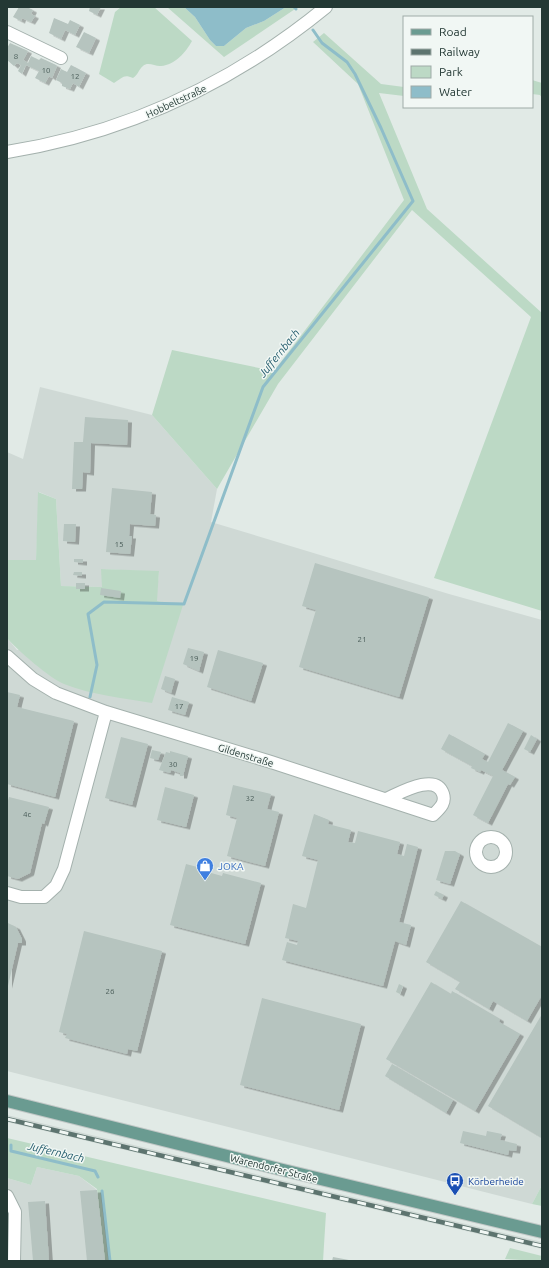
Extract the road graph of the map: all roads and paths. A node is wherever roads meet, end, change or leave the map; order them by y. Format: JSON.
{"nodes":[{"id":1,"x":326,"y":7,"type":"edge"},
{"id":2,"x":7,"y":32,"type":"edge"},
{"id":3,"x":61,"y":58,"type":"dead end"},
{"id":4,"x":7,"y":152,"type":"edge"},
{"id":5,"x":7,"y":656,"type":"edge"},
{"id":6,"x":106,"y":712,"type":"junction"},
{"id":7,"x":386,"y":799,"type":"dead end"},
{"id":8,"x":7,"y":893,"type":"edge"},
{"id":9,"x":7,"y":1101,"type":"edge"},
{"id":10,"x":7,"y":1196,"type":"edge"},
{"id":11,"x":542,"y":1232,"type":"edge"},
{"id":12,"x":14,"y":1261,"type":"edge"}],
"edges":[{"from":1,"to":4,"type":"street","name":"Hobbeltstraße"},
{"from":2,"to":3,"type":"street"},
{"from":5,"to":6,"type":"street","name":"Gildenstraße"},
{"from":6,"to":7,"type":"street","name":"Gildenstraße"},
{"from":6,"to":8,"type":"street"},
{"from":9,"to":11,"type":"main road","name":"Warendorfer Straße"},
{"from":10,"to":12,"type":"street"}]}
